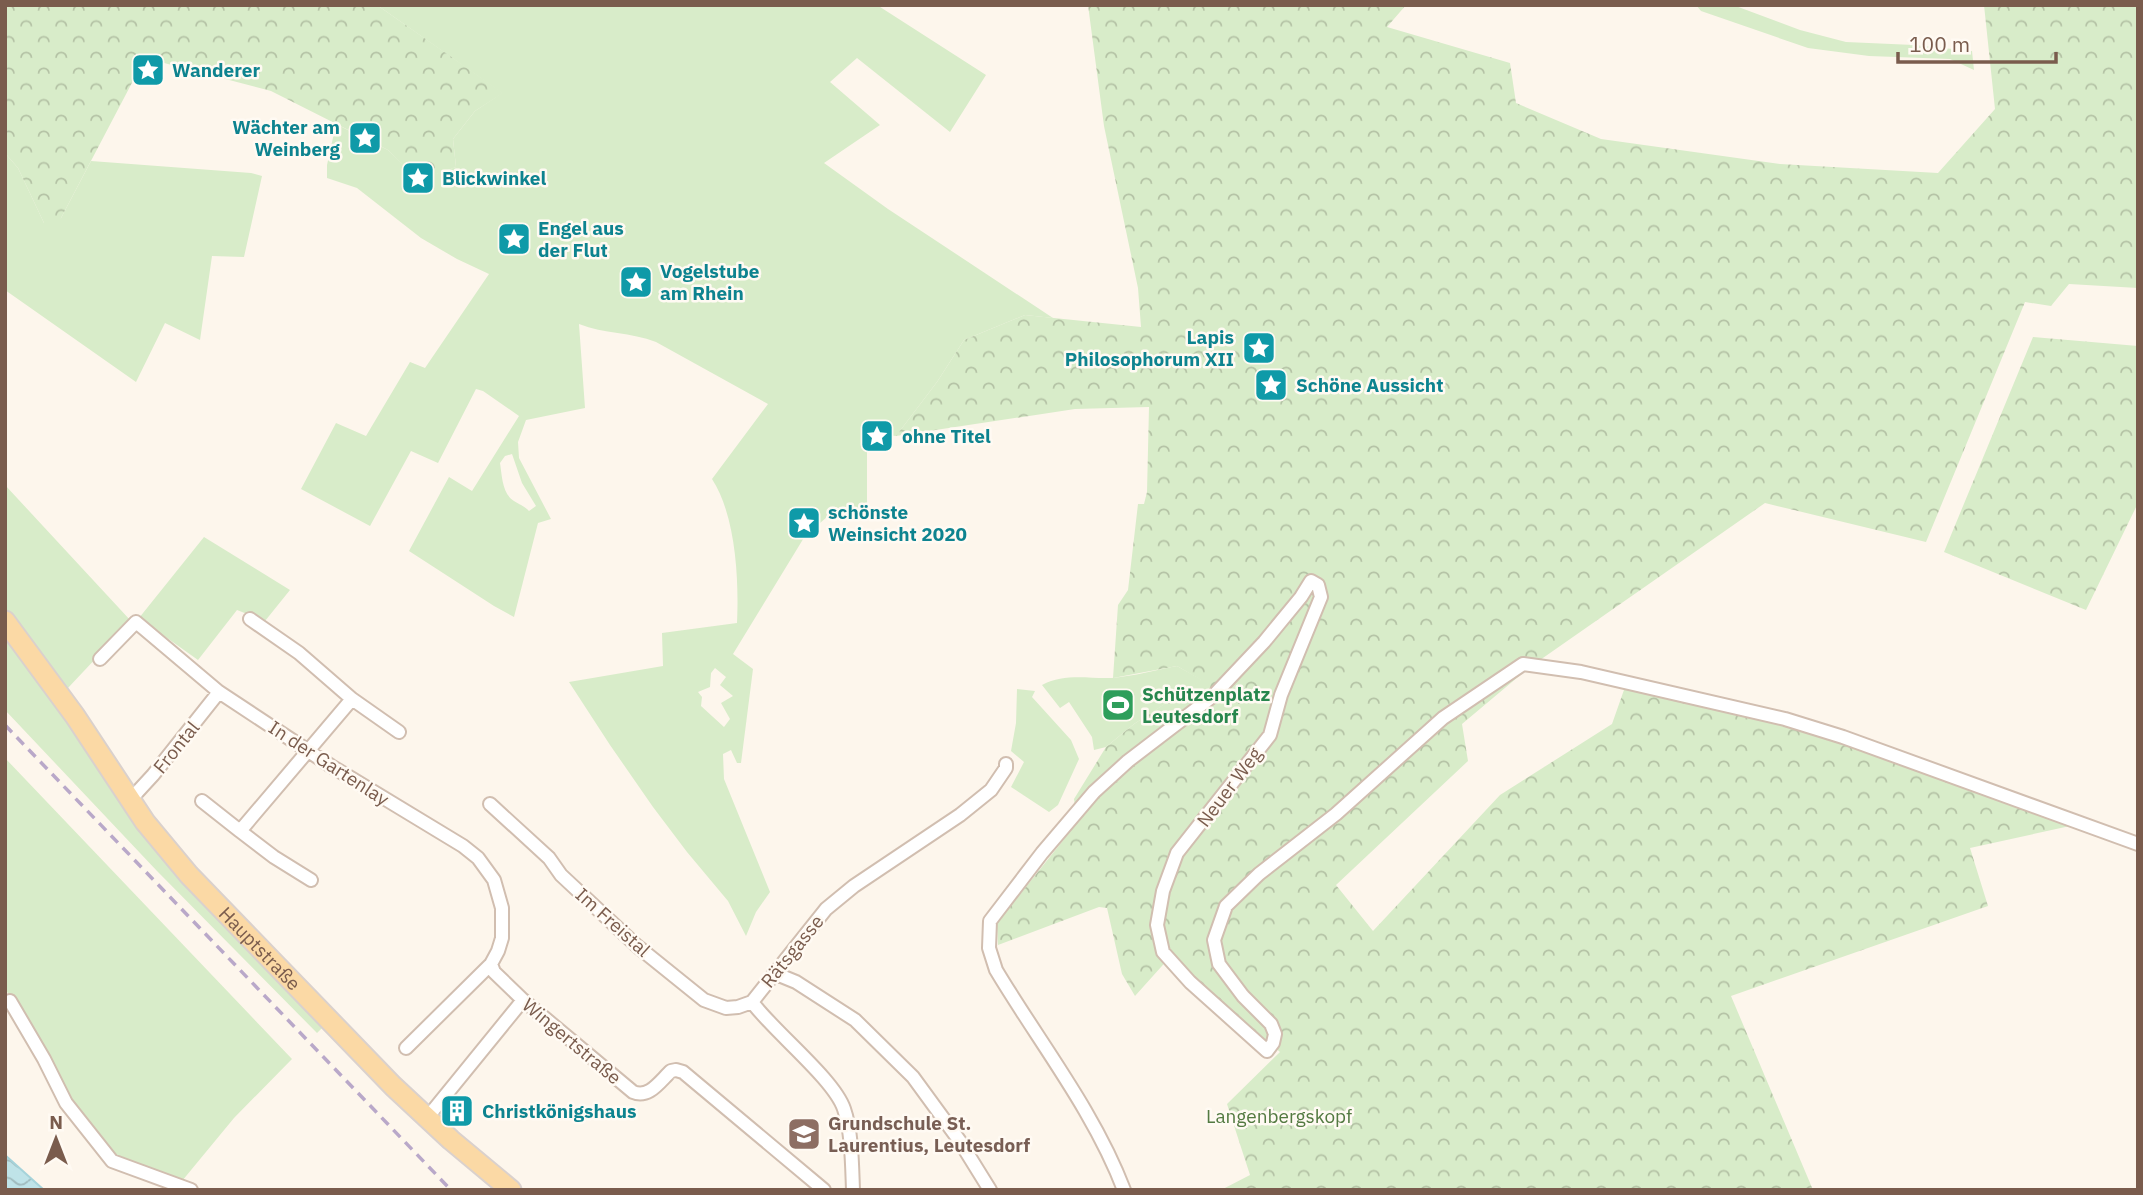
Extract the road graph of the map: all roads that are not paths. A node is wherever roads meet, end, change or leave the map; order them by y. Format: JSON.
{"nodes":[{"id":1,"x":250,"y":619,"type":"dead end"},
{"id":2,"x":5,"y":621,"type":"edge"},
{"id":3,"x":100,"y":659,"type":"dead end"},
{"id":4,"x":219,"y":692,"type":"junction"},
{"id":5,"x":352,"y":699,"type":"junction"},
{"id":6,"x":399,"y":732,"type":"dead end"},
{"id":7,"x":307,"y":751,"type":"junction"},
{"id":8,"x":1006,"y":764,"type":"dead end"},
{"id":9,"x":130,"y":800,"type":"junction"},
{"id":10,"x":202,"y":801,"type":"dead end"},
{"id":11,"x":490,"y":804,"type":"dead end"},
{"id":12,"x":240,"y":831,"type":"junction"},
{"id":13,"x":2138,"y":844,"type":"edge"},
{"id":14,"x":311,"y":880,"type":"dead end"},
{"id":15,"x":491,"y":964,"type":"junction"},
{"id":16,"x":774,"y":973,"type":"junction"},
{"id":17,"x":523,"y":1000,"type":"junction"},
{"id":18,"x":9,"y":1002,"type":"dead end"},
{"id":19,"x":751,"y":1002,"type":"junction"},
{"id":20,"x":406,"y":1048,"type":"dead end"},
{"id":21,"x":427,"y":1118,"type":"junction"},
{"id":22,"x":191,"y":1190,"type":"edge"},
{"id":23,"x":511,"y":1190,"type":"edge"},
{"id":24,"x":824,"y":1190,"type":"edge"},
{"id":25,"x":853,"y":1190,"type":"edge"},
{"id":26,"x":990,"y":1190,"type":"edge"},
{"id":27,"x":1124,"y":1190,"type":"edge"}],
"edges":[{"from":1,"to":5,"type":"street"},
{"from":2,"to":9,"type":"main road","name":"Hauptstraße"},
{"from":3,"to":4,"type":"street","name":"In der Gartenlay"},
{"from":4,"to":7,"type":"street","name":"In der Gartenlay"},
{"from":4,"to":9,"type":"street","name":"Frontal"},
{"from":5,"to":6,"type":"street"},
{"from":5,"to":7,"type":"street"},
{"from":7,"to":12,"type":"street"},
{"from":7,"to":15,"type":"street","name":"In der Gartenlay"},
{"from":8,"to":16,"type":"street","name":"Rätsgasse"},
{"from":9,"to":21,"type":"main road","name":"Hauptstraße"},
{"from":10,"to":12,"type":"street"},
{"from":11,"to":19,"type":"street","name":"Im Freistal"},
{"from":12,"to":14,"type":"street"},
{"from":13,"to":27,"type":"street","name":"Neuer Weg"},
{"from":15,"to":17,"type":"street","name":"Wingertstraße"},
{"from":15,"to":20,"type":"street"},
{"from":16,"to":19,"type":"street","name":"Rätsgasse"},
{"from":16,"to":26,"type":"street"},
{"from":17,"to":21,"type":"street"},
{"from":17,"to":24,"type":"street","name":"Wingertstraße"},
{"from":18,"to":22,"type":"street"},
{"from":19,"to":25,"type":"street","name":"Rätsgasse"},
{"from":21,"to":23,"type":"main road","name":"Hauptstraße"}]}
